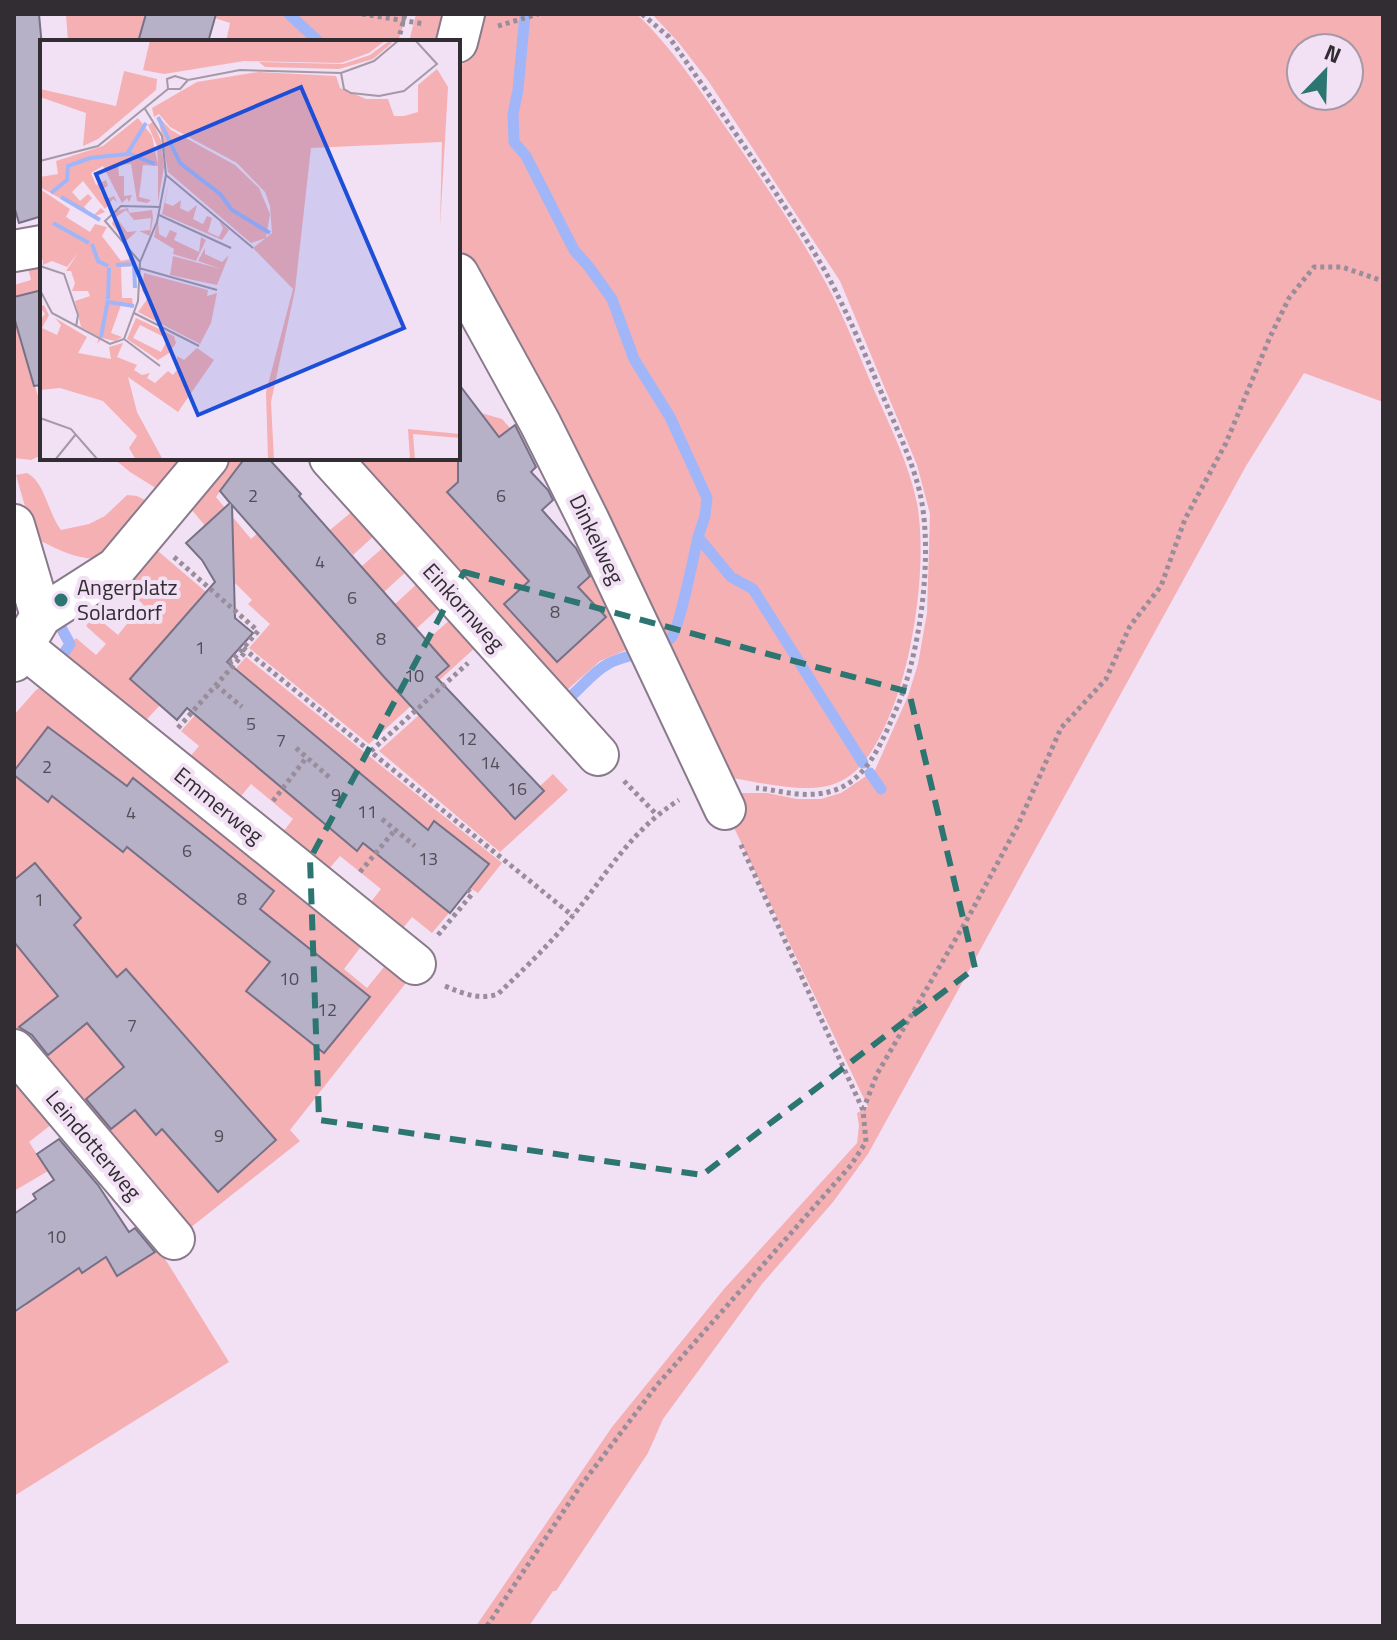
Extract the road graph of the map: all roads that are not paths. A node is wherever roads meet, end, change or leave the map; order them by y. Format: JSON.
{"nodes":[{"id":1,"x":464,"y":14,"type":"edge"},
{"id":2,"x":458,"y":40,"type":"edge"},
{"id":3,"x":40,"y":246,"type":"edge"},
{"id":4,"x":14,"y":251,"type":"edge"},
{"id":5,"x":460,"y":278,"type":"edge"},
{"id":6,"x":206,"y":460,"type":"edge"},
{"id":7,"x":332,"y":460,"type":"edge"},
{"id":8,"x":14,"y":525,"type":"edge"},
{"id":9,"x":26,"y":641,"type":"edge"},
{"id":10,"x":598,"y":755,"type":"road end"},
{"id":11,"x":719,"y":797,"type":"road end"},
{"id":12,"x":415,"y":964,"type":"road end"},
{"id":13,"x":14,"y":1050,"type":"edge"},
{"id":14,"x":174,"y":1239,"type":"dead end"}],
"edges":[{"from":1,"to":2,"type":"street"},
{"from":3,"to":4,"type":"street"},
{"from":5,"to":11,"type":"street","name":"Dinkelweg"},
{"from":6,"to":9,"type":"street"},
{"from":7,"to":10,"type":"street","name":"Einkornweg"},
{"from":8,"to":9,"type":"street"},
{"from":9,"to":12,"type":"street","name":"Emmerweg"},
{"from":13,"to":14,"type":"street","name":"Leindotterweg"}]}
